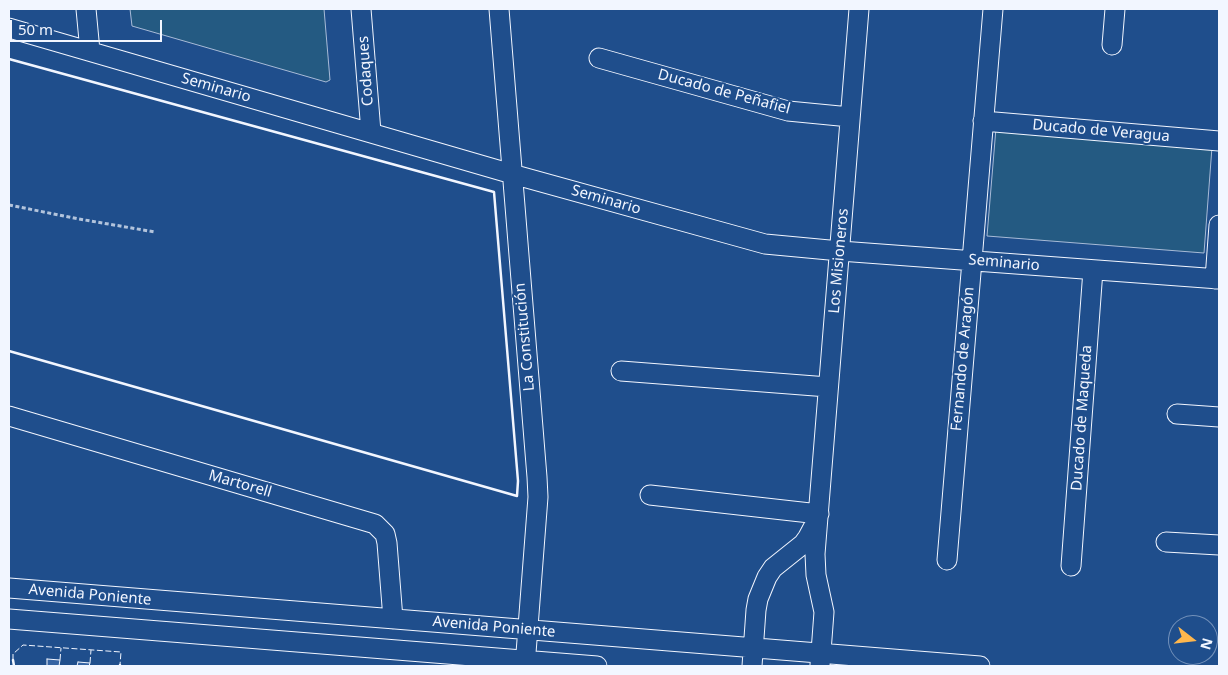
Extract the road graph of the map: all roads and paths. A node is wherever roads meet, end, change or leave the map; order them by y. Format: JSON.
{"nodes":[{"id":1,"x":86,"y":9,"type":"edge"},
{"id":2,"x":361,"y":9,"type":"edge"},
{"id":3,"x":499,"y":9,"type":"edge"},
{"id":4,"x":859,"y":9,"type":"edge"},
{"id":5,"x":993,"y":9,"type":"edge"},
{"id":6,"x":1115,"y":9,"type":"edge"},
{"id":7,"x":9,"y":28,"type":"edge"},
{"id":8,"x":1112,"y":45,"type":"dead end"},
{"id":9,"x":90,"y":51,"type":"junction"},
{"id":10,"x":599,"y":58,"type":"dead end"},
{"id":11,"x":850,"y":117,"type":"junction"},
{"id":12,"x":983,"y":121,"type":"junction"},
{"id":13,"x":371,"y":132,"type":"junction"},
{"id":14,"x":1219,"y":141,"type":"edge"},
{"id":15,"x":512,"y":174,"type":"junction"},
{"id":16,"x":9,"y":205,"type":"edge"},
{"id":17,"x":1219,"y":225,"type":"edge"},
{"id":18,"x":155,"y":232,"type":"dead end"},
{"id":19,"x":840,"y":251,"type":"junction"},
{"id":20,"x":972,"y":260,"type":"junction"},
{"id":21,"x":1093,"y":270,"type":"junction"},
{"id":22,"x":1217,"y":279,"type":"edge"},
{"id":23,"x":621,"y":371,"type":"dead end"},
{"id":24,"x":828,"y":387,"type":"junction"},
{"id":25,"x":1177,"y":414,"type":"dead end"},
{"id":26,"x":9,"y":416,"type":"edge"},
{"id":27,"x":1219,"y":417,"type":"edge"},
{"id":28,"x":650,"y":496,"type":"dead end"},
{"id":29,"x":818,"y":514,"type":"junction"},
{"id":30,"x":1166,"y":542,"type":"dead end"},
{"id":31,"x":1219,"y":545,"type":"edge"},
{"id":32,"x":947,"y":560,"type":"dead end"},
{"id":33,"x":1071,"y":566,"type":"dead end"},
{"id":34,"x":9,"y":588,"type":"edge"},
{"id":35,"x":9,"y":619,"type":"edge"},
{"id":36,"x":393,"y":619,"type":"junction"},
{"id":37,"x":528,"y":630,"type":"junction"},
{"id":38,"x":753,"y":657,"type":"edge"},
{"id":39,"x":820,"y":660,"type":"edge"},
{"id":40,"x":526,"y":663,"type":"edge"},
{"id":41,"x":597,"y":666,"type":"edge"},
{"id":42,"x":980,"y":666,"type":"edge"}],
"edges":[{"from":1,"to":9,"type":"street"},
{"from":2,"to":13,"type":"street","name":"Codaques"},
{"from":3,"to":15,"type":"street","name":"La Constitución"},
{"from":4,"to":11,"type":"street","name":"Los Misioneros"},
{"from":5,"to":12,"type":"street","name":"Fernando de Aragón"},
{"from":6,"to":8,"type":"street"},
{"from":7,"to":9,"type":"street","name":"Seminario"},
{"from":9,"to":13,"type":"street","name":"Seminario"},
{"from":10,"to":11,"type":"street","name":"Ducado de Peñafiel"},
{"from":11,"to":19,"type":"street","name":"Los Misioneros"},
{"from":12,"to":14,"type":"street","name":"Ducado de Veragua"},
{"from":12,"to":20,"type":"street","name":"Fernando de Aragón"},
{"from":13,"to":15,"type":"street","name":"Seminario"},
{"from":15,"to":19,"type":"street","name":"Seminario"},
{"from":15,"to":37,"type":"street","name":"La Constitución"},
{"from":16,"to":18,"type":"path"},
{"from":17,"to":22,"type":"street"},
{"from":19,"to":20,"type":"street","name":"Seminario"},
{"from":19,"to":24,"type":"street","name":"Los Misioneros"},
{"from":20,"to":21,"type":"street","name":"Seminario"},
{"from":20,"to":32,"type":"street","name":"Fernando de Aragón"},
{"from":21,"to":22,"type":"street","name":"Seminario"},
{"from":21,"to":33,"type":"street","name":"Ducado de Maqueda"},
{"from":23,"to":24,"type":"street"},
{"from":24,"to":29,"type":"street","name":"Los Misioneros"},
{"from":25,"to":27,"type":"street"},
{"from":26,"to":36,"type":"street","name":"Martorell"},
{"from":28,"to":29,"type":"street"},
{"from":29,"to":38,"type":"street","name":"Los Misioneros"},
{"from":29,"to":39,"type":"street","name":"Los Misioneros"},
{"from":30,"to":31,"type":"street"},
{"from":34,"to":36,"type":"street","name":"Avenida Poniente"},
{"from":35,"to":40,"type":"street","name":"Avenida Poniente"},
{"from":36,"to":37,"type":"street","name":"Avenida Poniente"},
{"from":37,"to":38,"type":"street","name":"Avenida Poniente"},
{"from":37,"to":40,"type":"street","name":"La Constitución"},
{"from":38,"to":39,"type":"street","name":"Avenida Poniente"},
{"from":39,"to":42,"type":"street","name":"Avenida Poniente"},
{"from":40,"to":41,"type":"street","name":"Avenida Poniente"}]}
